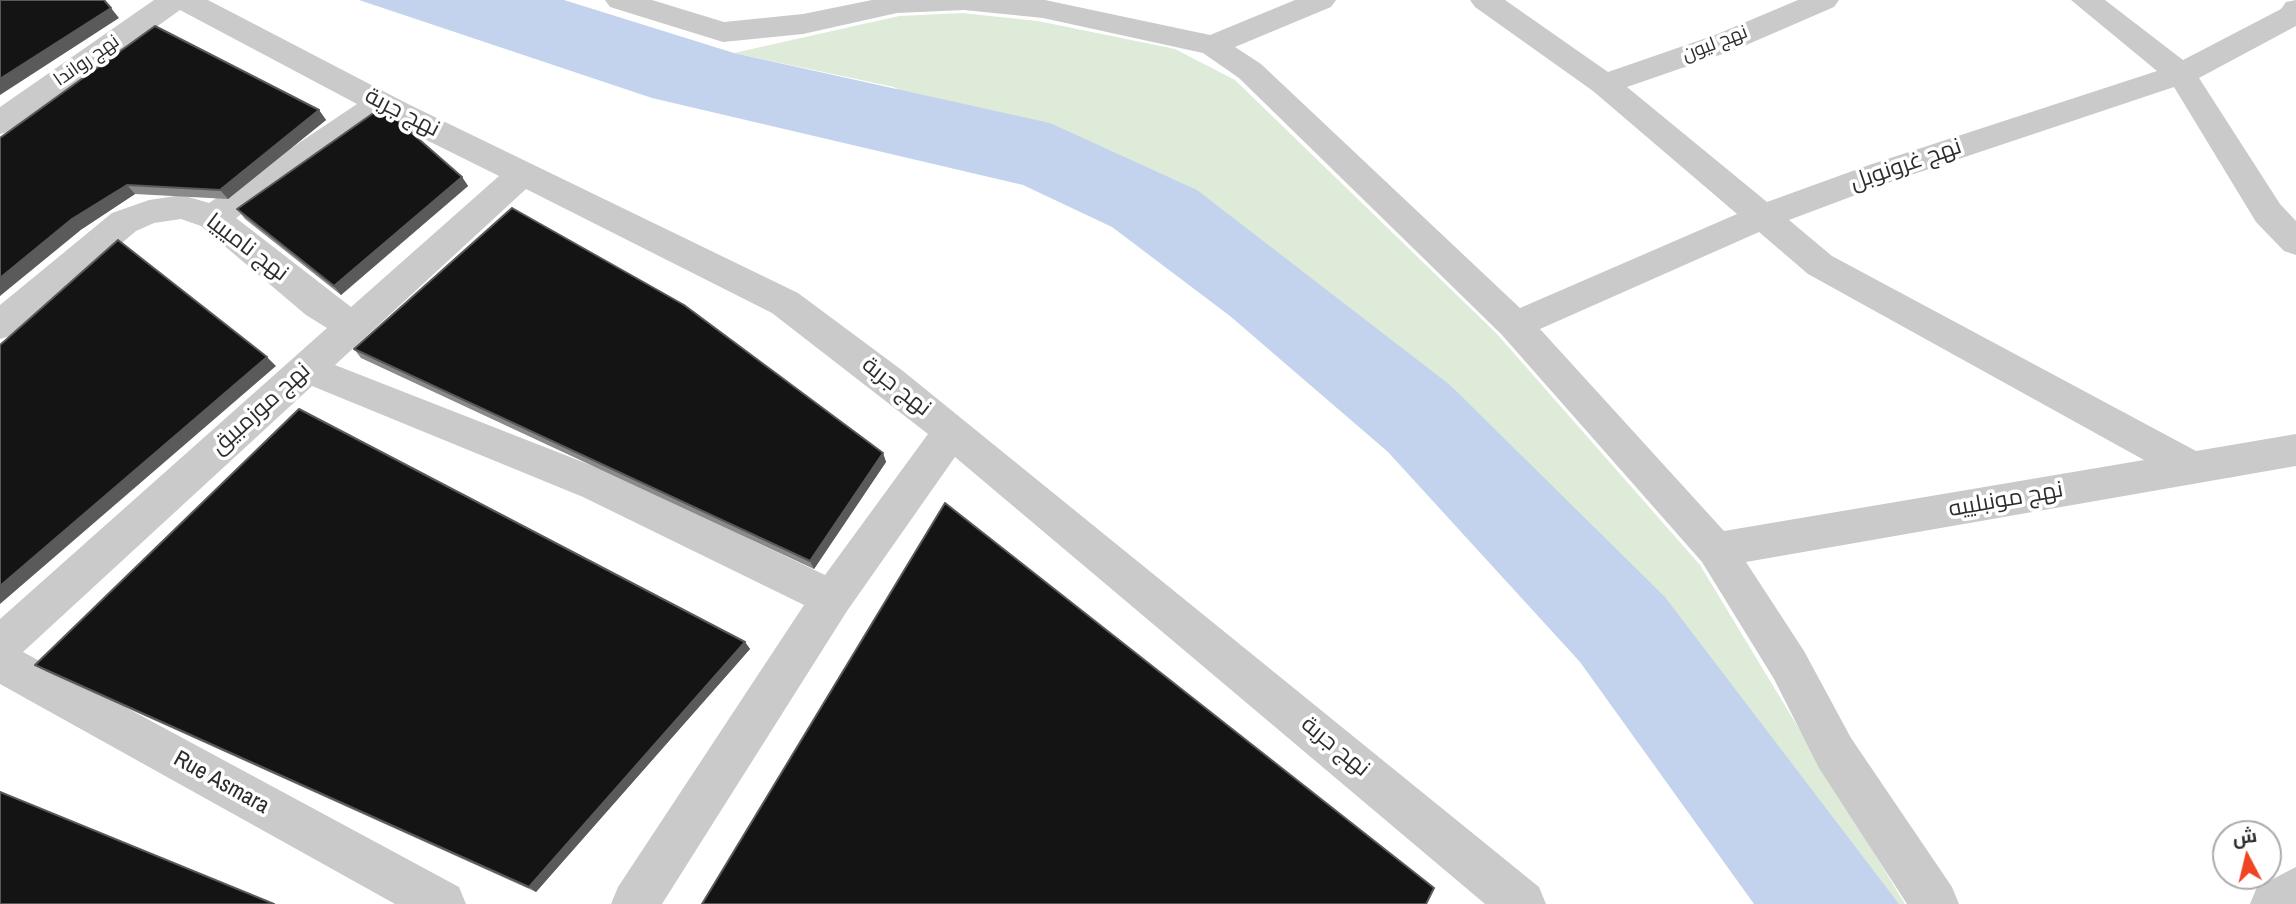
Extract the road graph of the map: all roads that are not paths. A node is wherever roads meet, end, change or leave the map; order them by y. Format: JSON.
{"nodes":[{"id":1,"x":174,"y":0,"type":"edge"},
{"id":2,"x":185,"y":0,"type":"edge"},
{"id":3,"x":620,"y":0,"type":"edge"},
{"id":4,"x":851,"y":0,"type":"edge"},
{"id":5,"x":1321,"y":0,"type":"edge"},
{"id":6,"x":1485,"y":0,"type":"edge"},
{"id":7,"x":1825,"y":0,"type":"edge"},
{"id":8,"x":2086,"y":0,"type":"edge"},
{"id":9,"x":2294,"y":15,"type":"edge"},
{"id":10,"x":803,"y":24,"type":"junction"},
{"id":11,"x":1212,"y":45,"type":"junction"},
{"id":12,"x":2180,"y":74,"type":"junction"},
{"id":13,"x":1604,"y":84,"type":"junction"},
{"id":14,"x":381,"y":103,"type":"junction"},
{"id":15,"x":0,"y":123,"type":"edge"},
{"id":16,"x":523,"y":173,"type":"junction"},
{"id":17,"x":213,"y":217,"type":"junction"},
{"id":18,"x":1762,"y":217,"type":"junction"},
{"id":19,"x":2294,"y":237,"type":"edge"},
{"id":20,"x":0,"y":325,"type":"edge"},
{"id":21,"x":1515,"y":325,"type":"junction"},
{"id":22,"x":352,"y":326,"type":"junction"},
{"id":23,"x":305,"y":368,"type":"junction"},
{"id":24,"x":951,"y":432,"type":"junction"},
{"id":25,"x":2296,"y":450,"type":"edge"},
{"id":26,"x":2193,"y":468,"type":"junction"},
{"id":27,"x":1716,"y":550,"type":"junction"},
{"id":28,"x":832,"y":598,"type":"junction"},
{"id":29,"x":0,"y":646,"type":"edge"},
{"id":30,"x":0,"y":662,"type":"edge"},
{"id":31,"x":2296,"y":891,"type":"edge"},
{"id":32,"x":1501,"y":896,"type":"edge"},
{"id":33,"x":442,"y":904,"type":"edge"},
{"id":34,"x":635,"y":904,"type":"edge"},
{"id":35,"x":1935,"y":904,"type":"edge"},
{"id":36,"x":2273,"y":904,"type":"edge"}],
"edges":[{"from":1,"to":15,"type":"street","name":"نهج رواندا"},
{"from":2,"to":14,"type":"street","name":"نهج جربة"},
{"from":3,"to":10,"type":"street"},
{"from":4,"to":10,"type":"street"},
{"from":5,"to":11,"type":"street"},
{"from":6,"to":13,"type":"street"},
{"from":7,"to":13,"type":"street","name":"نهج ليون"},
{"from":8,"to":12,"type":"street"},
{"from":9,"to":12,"type":"street","name":"نهج غرونوبل"},
{"from":10,"to":11,"type":"street"},
{"from":11,"to":21,"type":"street"},
{"from":12,"to":18,"type":"street","name":"نهج غرونوبل"},
{"from":12,"to":19,"type":"street"},
{"from":13,"to":18,"type":"street"},
{"from":14,"to":16,"type":"street","name":"نهج جربة"},
{"from":14,"to":17,"type":"street"},
{"from":16,"to":22,"type":"street","name":"نهج موزمبيق"},
{"from":16,"to":24,"type":"street","name":"نهج جربة"},
{"from":17,"to":20,"type":"street","name":"نهج ناميبيا"},
{"from":17,"to":22,"type":"street","name":"نهج ناميبيا"},
{"from":18,"to":21,"type":"street","name":"نهج غرونوبل"},
{"from":18,"to":26,"type":"street"},
{"from":21,"to":27,"type":"street"},
{"from":22,"to":23,"type":"street","name":"نهج موزمبيق"},
{"from":23,"to":28,"type":"street"},
{"from":23,"to":29,"type":"street","name":"نهج موزمبيق"},
{"from":24,"to":28,"type":"street"},
{"from":24,"to":32,"type":"street","name":"نهج جربة"},
{"from":25,"to":26,"type":"street","name":"نهج مونبلييه"},
{"from":26,"to":27,"type":"street","name":"نهج مونبلييه"},
{"from":27,"to":35,"type":"street"},
{"from":28,"to":34,"type":"street"},
{"from":30,"to":33,"type":"street","name":"Rue Asmara"},
{"from":31,"to":36,"type":"street"}]}
